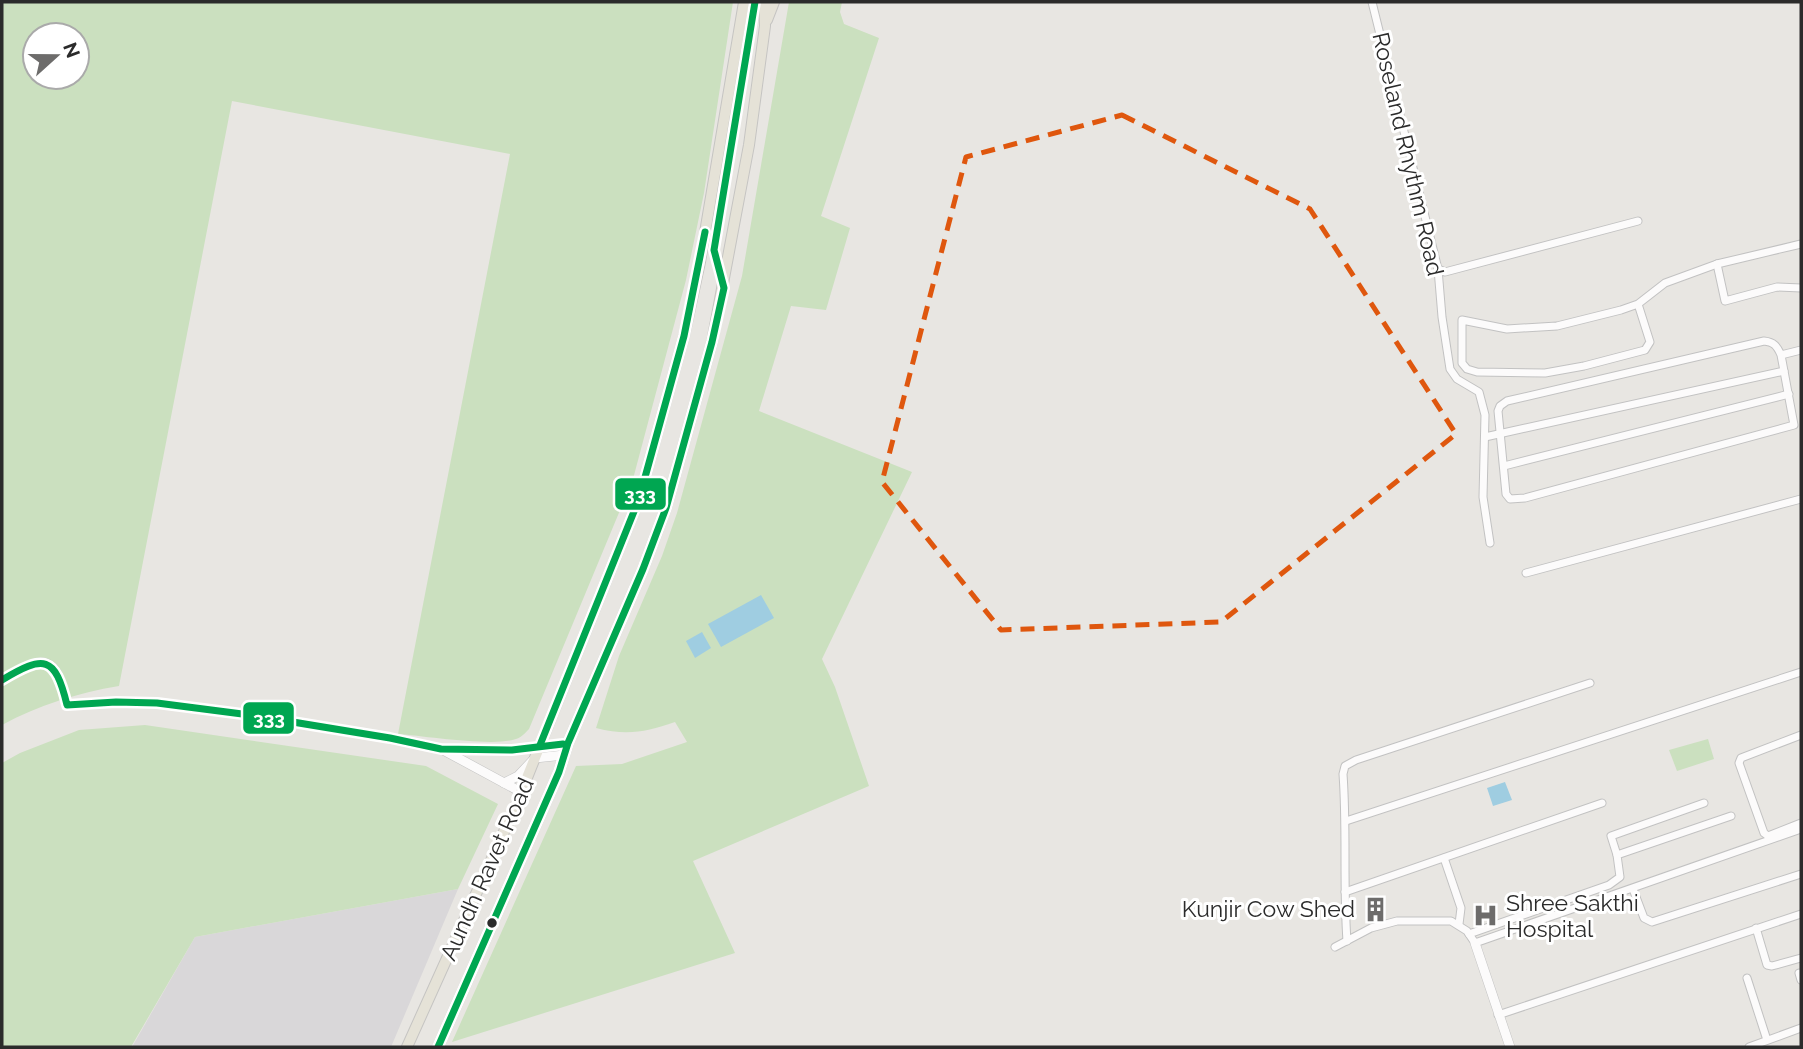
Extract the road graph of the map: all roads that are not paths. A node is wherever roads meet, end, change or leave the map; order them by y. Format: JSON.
{"nodes":[{"id":1,"x":744,"y":2,"type":"edge"},
{"id":2,"x":764,"y":2,"type":"edge"},
{"id":3,"x":774,"y":2,"type":"edge"},
{"id":4,"x":1372,"y":2,"type":"edge"},
{"id":5,"x":765,"y":26,"type":"junction"},
{"id":6,"x":1638,"y":221,"type":"dead end"},
{"id":7,"x":1801,"y":244,"type":"edge"},
{"id":8,"x":1717,"y":264,"type":"junction"},
{"id":9,"x":1437,"y":269,"type":"junction"},
{"id":10,"x":1801,"y":288,"type":"edge"},
{"id":11,"x":1638,"y":304,"type":"junction"},
{"id":12,"x":1801,"y":350,"type":"edge"},
{"id":13,"x":1781,"y":355,"type":"junction"},
{"id":14,"x":1784,"y":371,"type":"junction"},
{"id":15,"x":1789,"y":394,"type":"junction"},
{"id":16,"x":1502,"y":435,"type":"junction"},
{"id":17,"x":1485,"y":438,"type":"junction"},
{"id":18,"x":1504,"y":466,"type":"junction"},
{"id":19,"x":1801,"y":499,"type":"edge"},
{"id":20,"x":1490,"y":543,"type":"dead end"},
{"id":21,"x":1526,"y":573,"type":"dead end"},
{"id":22,"x":1801,"y":672,"type":"edge"},
{"id":23,"x":2,"y":680,"type":"edge"},
{"id":24,"x":1590,"y":683,"type":"dead end"},
{"id":25,"x":1801,"y":735,"type":"edge"},
{"id":26,"x":540,"y":746,"type":"junction"},
{"id":27,"x":441,"y":749,"type":"junction"},
{"id":28,"x":566,"y":749,"type":"junction"},
{"id":29,"x":535,"y":758,"type":"junction"},
{"id":30,"x":504,"y":783,"type":"junction"},
{"id":31,"x":521,"y":792,"type":"junction"},
{"id":32,"x":1602,"y":803,"type":"dead end"},
{"id":33,"x":1704,"y":803,"type":"dead end"},
{"id":34,"x":1731,"y":816,"type":"dead end"},
{"id":35,"x":1346,"y":821,"type":"junction"},
{"id":36,"x":1801,"y":823,"type":"edge"},
{"id":37,"x":1801,"y":829,"type":"edge"},
{"id":38,"x":1618,"y":855,"type":"junction"},
{"id":39,"x":1444,"y":858,"type":"junction"},
{"id":40,"x":1801,"y":874,"type":"edge"},
{"id":41,"x":1633,"y":889,"type":"junction"},
{"id":42,"x":1345,"y":892,"type":"junction"},
{"id":43,"x":1801,"y":914,"type":"edge"},
{"id":44,"x":1459,"y":924,"type":"junction"},
{"id":45,"x":1756,"y":928,"type":"junction"},
{"id":46,"x":1472,"y":939,"type":"junction"},
{"id":47,"x":1347,"y":941,"type":"junction"},
{"id":48,"x":1335,"y":947,"type":"dead end"},
{"id":49,"x":1801,"y":958,"type":"edge"},
{"id":50,"x":1747,"y":978,"type":"dead end"},
{"id":51,"x":1499,"y":1015,"type":"junction"},
{"id":52,"x":1801,"y":1028,"type":"edge"},
{"id":53,"x":1767,"y":1040,"type":"junction"},
{"id":54,"x":407,"y":1047,"type":"edge"},
{"id":55,"x":438,"y":1047,"type":"edge"},
{"id":56,"x":1510,"y":1047,"type":"edge"},
{"id":57,"x":1749,"y":1047,"type":"edge"}],
"edges":[{"from":1,"to":26,"type":"main road","name":"Aundh Ravet Road"},
{"from":2,"to":5,"type":"main road","name":"Aundh Ravet Road"},
{"from":3,"to":5,"type":"main road"},
{"from":4,"to":9,"type":"street","name":"Roseland Rhythm Road"},
{"from":5,"to":28,"type":"main road","name":"Aundh Ravet Road"},
{"from":6,"to":9,"type":"street"},
{"from":7,"to":8,"type":"street"},
{"from":8,"to":10,"type":"street"},
{"from":8,"to":11,"type":"street"},
{"from":9,"to":17,"type":"street","name":"Roseland Rhythm Road"},
{"from":11,"to":11,"type":"street"},
{"from":12,"to":13,"type":"street"},
{"from":13,"to":14,"type":"street"},
{"from":13,"to":16,"type":"street"},
{"from":14,"to":15,"type":"street"},
{"from":14,"to":16,"type":"street"},
{"from":15,"to":18,"type":"street"},
{"from":15,"to":18,"type":"street"},
{"from":16,"to":17,"type":"street"},
{"from":16,"to":18,"type":"street"},
{"from":17,"to":20,"type":"street","name":"Roseland Rhythm Road"},
{"from":19,"to":21,"type":"street"},
{"from":22,"to":35,"type":"street"},
{"from":23,"to":27,"type":"street"},
{"from":24,"to":35,"type":"street"},
{"from":25,"to":36,"type":"street"},
{"from":26,"to":27,"type":"street"},
{"from":26,"to":28,"type":"street"},
{"from":26,"to":29,"type":"main road","name":"Aundh Ravet Road"},
{"from":27,"to":30,"type":"street"},
{"from":28,"to":29,"type":"street"},
{"from":28,"to":55,"type":"main road","name":"Aundh Ravet Road"},
{"from":29,"to":30,"type":"street"},
{"from":29,"to":31,"type":"main road","name":"Aundh Ravet Road"},
{"from":30,"to":31,"type":"street"},
{"from":31,"to":54,"type":"main road","name":"Aundh Ravet Road"},
{"from":32,"to":39,"type":"street"},
{"from":33,"to":38,"type":"street"},
{"from":34,"to":38,"type":"street"},
{"from":35,"to":42,"type":"street"},
{"from":37,"to":41,"type":"street"},
{"from":38,"to":46,"type":"street"},
{"from":39,"to":42,"type":"street"},
{"from":39,"to":44,"type":"street"},
{"from":40,"to":41,"type":"street"},
{"from":41,"to":46,"type":"street"},
{"from":42,"to":47,"type":"street"},
{"from":43,"to":45,"type":"street"},
{"from":44,"to":46,"type":"street"},
{"from":44,"to":47,"type":"street"},
{"from":45,"to":49,"type":"street"},
{"from":45,"to":51,"type":"street"},
{"from":46,"to":51,"type":"street"},
{"from":47,"to":48,"type":"street"},
{"from":50,"to":53,"type":"street"},
{"from":51,"to":56,"type":"street"},
{"from":52,"to":53,"type":"street"},
{"from":53,"to":57,"type":"street"}]}
